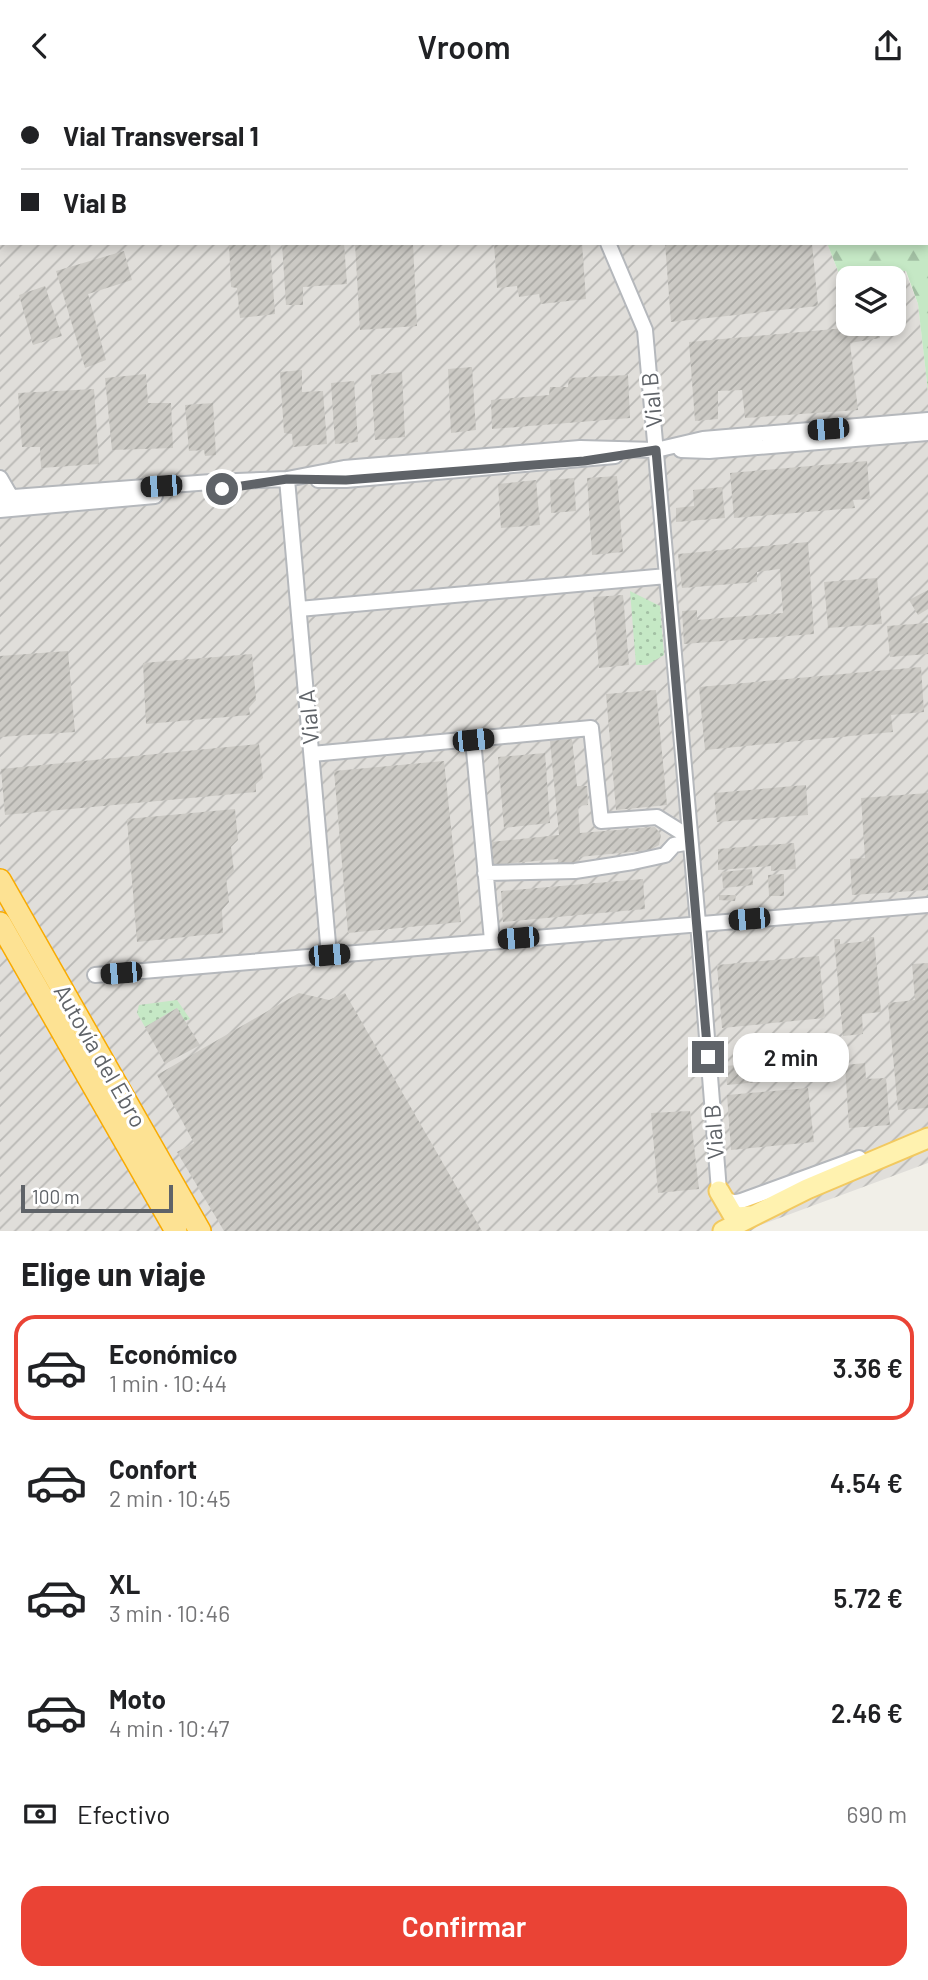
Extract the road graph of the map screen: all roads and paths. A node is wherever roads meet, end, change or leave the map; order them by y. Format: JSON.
{"nodes":[{"id":1,"x":609,"y":245,"type":"edge"},
{"id":2,"x":928,"y":420,"type":"edge"},
{"id":3,"x":928,"y":433,"type":"edge"},
{"id":4,"x":656,"y":450,"type":"junction"},
{"id":5,"x":0,"y":478,"type":"edge"},
{"id":6,"x":287,"y":479,"type":"junction"},
{"id":7,"x":10,"y":501,"type":"edge"},
{"id":8,"x":0,"y":510,"type":"edge"},
{"id":9,"x":667,"y":576,"type":"junction"},
{"id":10,"x":299,"y":609,"type":"junction"},
{"id":11,"x":473,"y":740,"type":"junction"},
{"id":12,"x":312,"y":754,"type":"junction"},
{"id":13,"x":690,"y":838,"type":"junction"},
{"id":14,"x":485,"y":873,"type":"junction"},
{"id":15,"x":0,"y":880,"type":"edge"},
{"id":16,"x":928,"y":905,"type":"edge"},
{"id":17,"x":0,"y":923,"type":"edge"},
{"id":18,"x":698,"y":923,"type":"junction"},
{"id":19,"x":492,"y":940,"type":"junction"},
{"id":20,"x":0,"y":944,"type":"edge"},
{"id":21,"x":329,"y":955,"type":"junction"},
{"id":22,"x":95,"y":975,"type":"dead end"},
{"id":23,"x":928,"y":1136,"type":"edge"},
{"id":24,"x":928,"y":1147,"type":"edge"},
{"id":25,"x":872,"y":1153,"type":"junction"},
{"id":26,"x":719,"y":1191,"type":"junction"},
{"id":27,"x":780,"y":1201,"type":"junction"},
{"id":28,"x":750,"y":1216,"type":"junction"},
{"id":29,"x":164,"y":1231,"type":"edge"},
{"id":30,"x":176,"y":1231,"type":"edge"},
{"id":31,"x":200,"y":1231,"type":"edge"},
{"id":32,"x":720,"y":1231,"type":"edge"},
{"id":33,"x":735,"y":1231,"type":"edge"}],
"edges":[{"from":1,"to":4,"type":"street","name":"Vial B"},
{"from":2,"to":4,"type":"street"},
{"from":3,"to":4,"type":"street"},
{"from":4,"to":6,"type":"street"},
{"from":4,"to":9,"type":"street","name":"Vial B"},
{"from":5,"to":7,"type":"street"},
{"from":6,"to":7,"type":"street"},
{"from":6,"to":10,"type":"street","name":"Vial A"},
{"from":7,"to":8,"type":"street"},
{"from":9,"to":10,"type":"street"},
{"from":9,"to":13,"type":"street","name":"Vial B"},
{"from":10,"to":12,"type":"street","name":"Vial A"},
{"from":11,"to":12,"type":"street"},
{"from":11,"to":13,"type":"street"},
{"from":11,"to":14,"type":"street"},
{"from":12,"to":21,"type":"street","name":"Vial A"},
{"from":13,"to":14,"type":"street"},
{"from":13,"to":18,"type":"street","name":"Vial B"},
{"from":14,"to":19,"type":"street"},
{"from":15,"to":31,"type":"highway","name":"Autovía del Ebro"},
{"from":16,"to":18,"type":"street"},
{"from":17,"to":30,"type":"highway","name":"Autovía del Ebro"},
{"from":18,"to":19,"type":"street"},
{"from":18,"to":26,"type":"street","name":"Vial B"},
{"from":19,"to":21,"type":"street"},
{"from":20,"to":29,"type":"highway"},
{"from":21,"to":22,"type":"street"},
{"from":23,"to":25,"type":"street"},
{"from":23,"to":27,"type":"main road"},
{"from":24,"to":33,"type":"main road"},
{"from":25,"to":26,"type":"street"},
{"from":25,"to":27,"type":"main road"},
{"from":26,"to":28,"type":"main road"},
{"from":26,"to":32,"type":"main road"},
{"from":27,"to":28,"type":"main road"},
{"from":28,"to":32,"type":"main road"}]}
